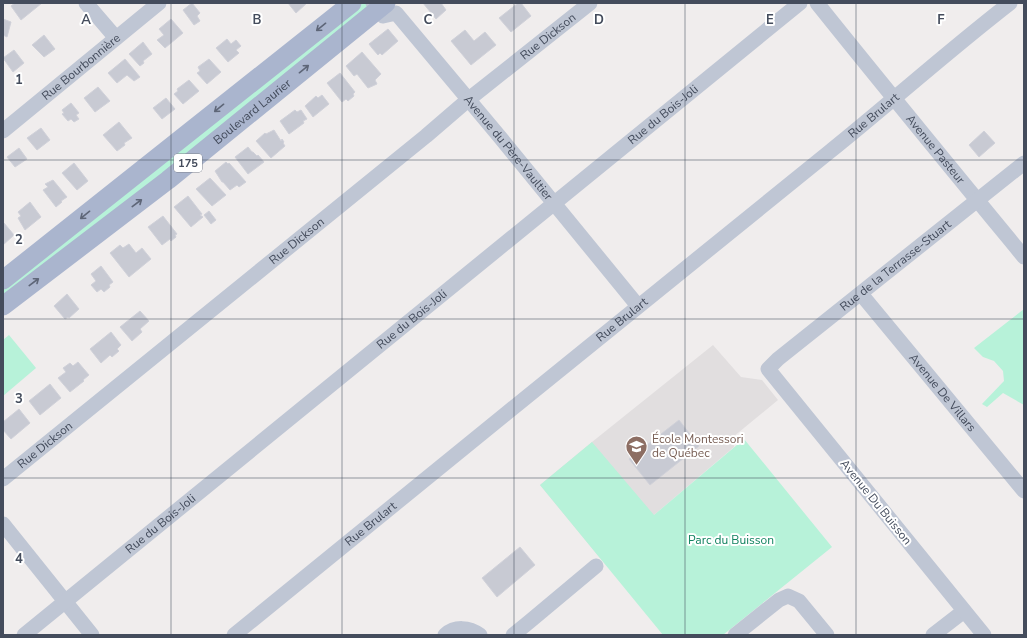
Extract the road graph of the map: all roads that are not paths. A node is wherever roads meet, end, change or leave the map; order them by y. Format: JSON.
{"nodes":[{"id":1,"x":86,"y":3,"type":"edge"},
{"id":2,"x":159,"y":3,"type":"edge"},
{"id":3,"x":352,"y":3,"type":"edge"},
{"id":4,"x":590,"y":3,"type":"edge"},
{"id":5,"x":800,"y":3,"type":"edge"},
{"id":6,"x":817,"y":3,"type":"edge"},
{"id":7,"x":1010,"y":3,"type":"edge"},
{"id":8,"x":379,"y":5,"type":"edge"},
{"id":9,"x":116,"y":38,"type":"junction"},
{"id":10,"x":469,"y":99,"type":"junction"},
{"id":11,"x":894,"y":99,"type":"junction"},
{"id":12,"x":3,"y":131,"type":"edge"},
{"id":13,"x":1024,"y":163,"type":"edge"},
{"id":14,"x":977,"y":200,"type":"junction"},
{"id":15,"x":553,"y":203,"type":"junction"},
{"id":16,"x":1024,"y":258,"type":"edge"},
{"id":17,"x":3,"y":280,"type":"edge"},
{"id":18,"x":861,"y":294,"type":"junction"},
{"id":19,"x":3,"y":306,"type":"edge"},
{"id":20,"x":638,"y":306,"type":"junction"},
{"id":21,"x":768,"y":369,"type":"joint"},
{"id":22,"x":3,"y":479,"type":"edge"},
{"id":23,"x":1024,"y":491,"type":"edge"},
{"id":24,"x":3,"y":524,"type":"edge"},
{"id":25,"x":596,"y":566,"type":"dead end"},
{"id":26,"x":65,"y":602,"type":"junction"},
{"id":27,"x":964,"y":611,"type":"junction"},
{"id":28,"x":24,"y":635,"type":"edge"},
{"id":29,"x":92,"y":635,"type":"edge"},
{"id":30,"x":234,"y":635,"type":"edge"},
{"id":31,"x":445,"y":635,"type":"edge"},
{"id":32,"x":480,"y":635,"type":"edge"},
{"id":33,"x":512,"y":635,"type":"edge"},
{"id":34,"x":735,"y":635,"type":"edge"},
{"id":35,"x":827,"y":635,"type":"edge"},
{"id":36,"x":934,"y":635,"type":"edge"},
{"id":37,"x":984,"y":635,"type":"edge"}],
"edges":[{"from":1,"to":9,"type":"street"},
{"from":2,"to":9,"type":"street","name":"Rue Bourbonnière"},
{"from":3,"to":17,"type":"main road","name":"Boulevard Laurier","number":"175","one_way":true},
{"from":4,"to":10,"type":"street","name":"Rue Dickson"},
{"from":5,"to":15,"type":"street","name":"Rue du Bois-Joli"},
{"from":6,"to":11,"type":"street","name":"Avenue Pasteur"},
{"from":7,"to":11,"type":"street","name":"Rue Brulart"},
{"from":8,"to":10,"type":"street","name":"Avenue du Père-Vaultier"},
{"from":19,"to":8,"type":"main road","name":"Boulevard Laurier","number":"175","one_way":true},
{"from":9,"to":12,"type":"street","name":"Rue Bourbonnière"},
{"from":10,"to":15,"type":"street","name":"Avenue du Père-Vaultier"},
{"from":10,"to":22,"type":"street","name":"Rue Dickson"},
{"from":11,"to":14,"type":"street","name":"Avenue Pasteur"},
{"from":11,"to":20,"type":"street","name":"Rue Brulart"},
{"from":13,"to":14,"type":"street","name":"Rue de la Terrasse-Stuart"},
{"from":14,"to":16,"type":"street","name":"Avenue Pasteur"},
{"from":14,"to":18,"type":"street","name":"Rue de la Terrasse-Stuart"},
{"from":15,"to":20,"type":"street","name":"Avenue du Père-Vaultier"},
{"from":15,"to":26,"type":"street","name":"Rue du Bois-Joli"},
{"from":18,"to":21,"type":"street","name":"Rue de la Terrasse-Stuart"},
{"from":18,"to":23,"type":"street","name":"Avenue De Villars"},
{"from":20,"to":30,"type":"street","name":"Rue Brulart"},
{"from":21,"to":27,"type":"street","name":"Avenue Du Buisson"},
{"from":24,"to":26,"type":"street"},
{"from":25,"to":33,"type":"street"},
{"from":26,"to":28,"type":"street","name":"Rue du Bois-Joli"},
{"from":26,"to":29,"type":"street"},
{"from":27,"to":36,"type":"street"},
{"from":27,"to":37,"type":"street","name":"Avenue Du Buisson"},
{"from":31,"to":32,"type":"street"},
{"from":34,"to":35,"type":"street"}]}
